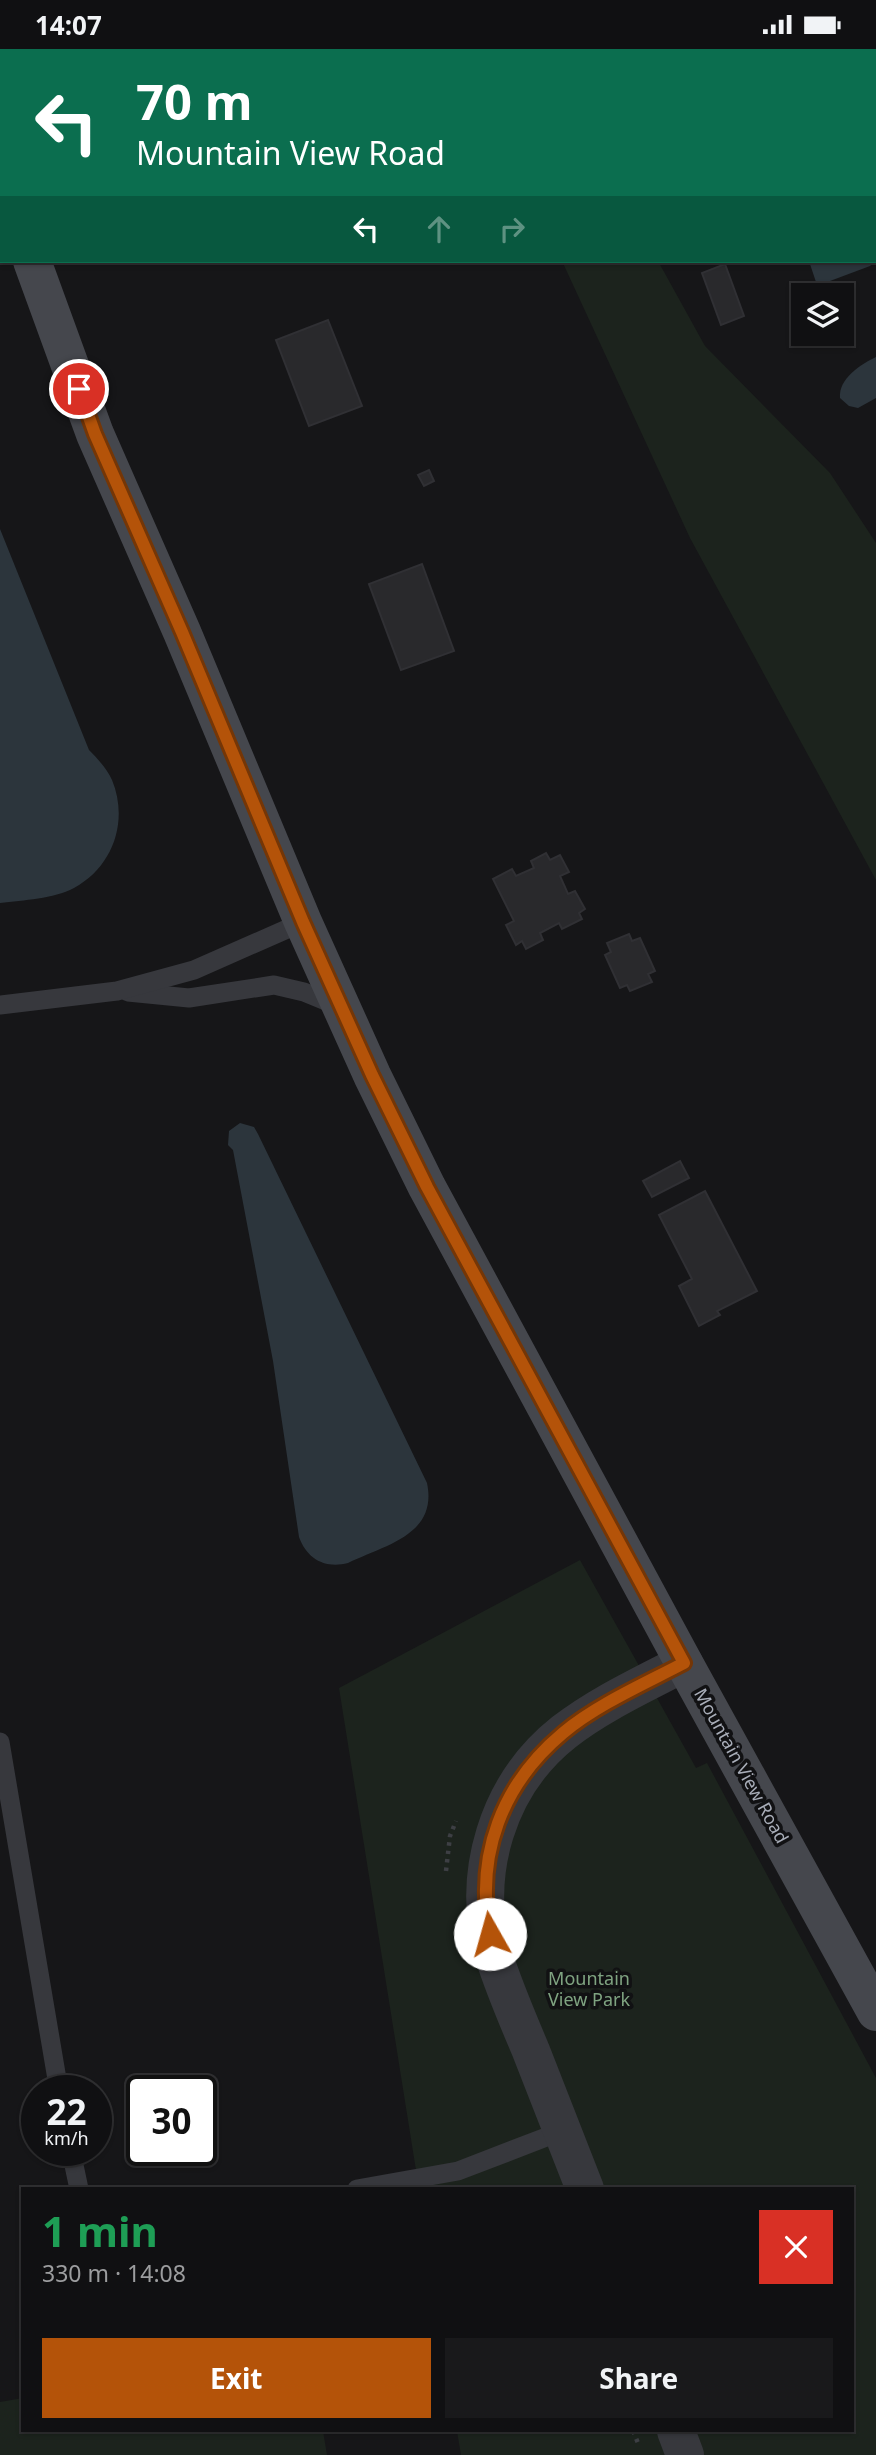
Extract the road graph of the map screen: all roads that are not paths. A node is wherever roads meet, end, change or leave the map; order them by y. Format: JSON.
{"nodes":[{"id":1,"x":33,"y":263,"type":"edge"},
{"id":2,"x":303,"y":922,"type":"junction"},
{"id":3,"x":117,"y":991,"type":"junction"},
{"id":4,"x":0,"y":1005,"type":"edge"},
{"id":5,"x":343,"y":1008,"type":"junction"},
{"id":6,"x":684,"y":1663,"type":"junction"},
{"id":7,"x":0,"y":1742,"type":"edge"},
{"id":8,"x":876,"y":2012,"type":"edge"},
{"id":9,"x":56,"y":2075,"type":"edge"},
{"id":10,"x":562,"y":2131,"type":"junction"},
{"id":11,"x":74,"y":2166,"type":"edge"},
{"id":12,"x":79,"y":2187,"type":"edge"},
{"id":13,"x":368,"y":2187,"type":"edge"},
{"id":14,"x":584,"y":2187,"type":"edge"},
{"id":15,"x":677,"y":2432,"type":"edge"},
{"id":16,"x":685,"y":2455,"type":"edge"}],
"edges":[{"from":1,"to":2,"type":"street","name":"Mountain View Road"},
{"from":2,"to":3,"type":"lane"},
{"from":2,"to":5,"type":"street","name":"Mountain View Road"},
{"from":3,"to":4,"type":"lane"},
{"from":3,"to":5,"type":"lane"},
{"from":5,"to":6,"type":"street","name":"Mountain View Road"},
{"from":6,"to":8,"type":"street","name":"Mountain View Road"},
{"from":6,"to":10,"type":"street"},
{"from":7,"to":9,"type":"lane"},
{"from":10,"to":13,"type":"lane"},
{"from":10,"to":14,"type":"street"},
{"from":11,"to":12,"type":"lane"},
{"from":15,"to":16,"type":"street"}]}
